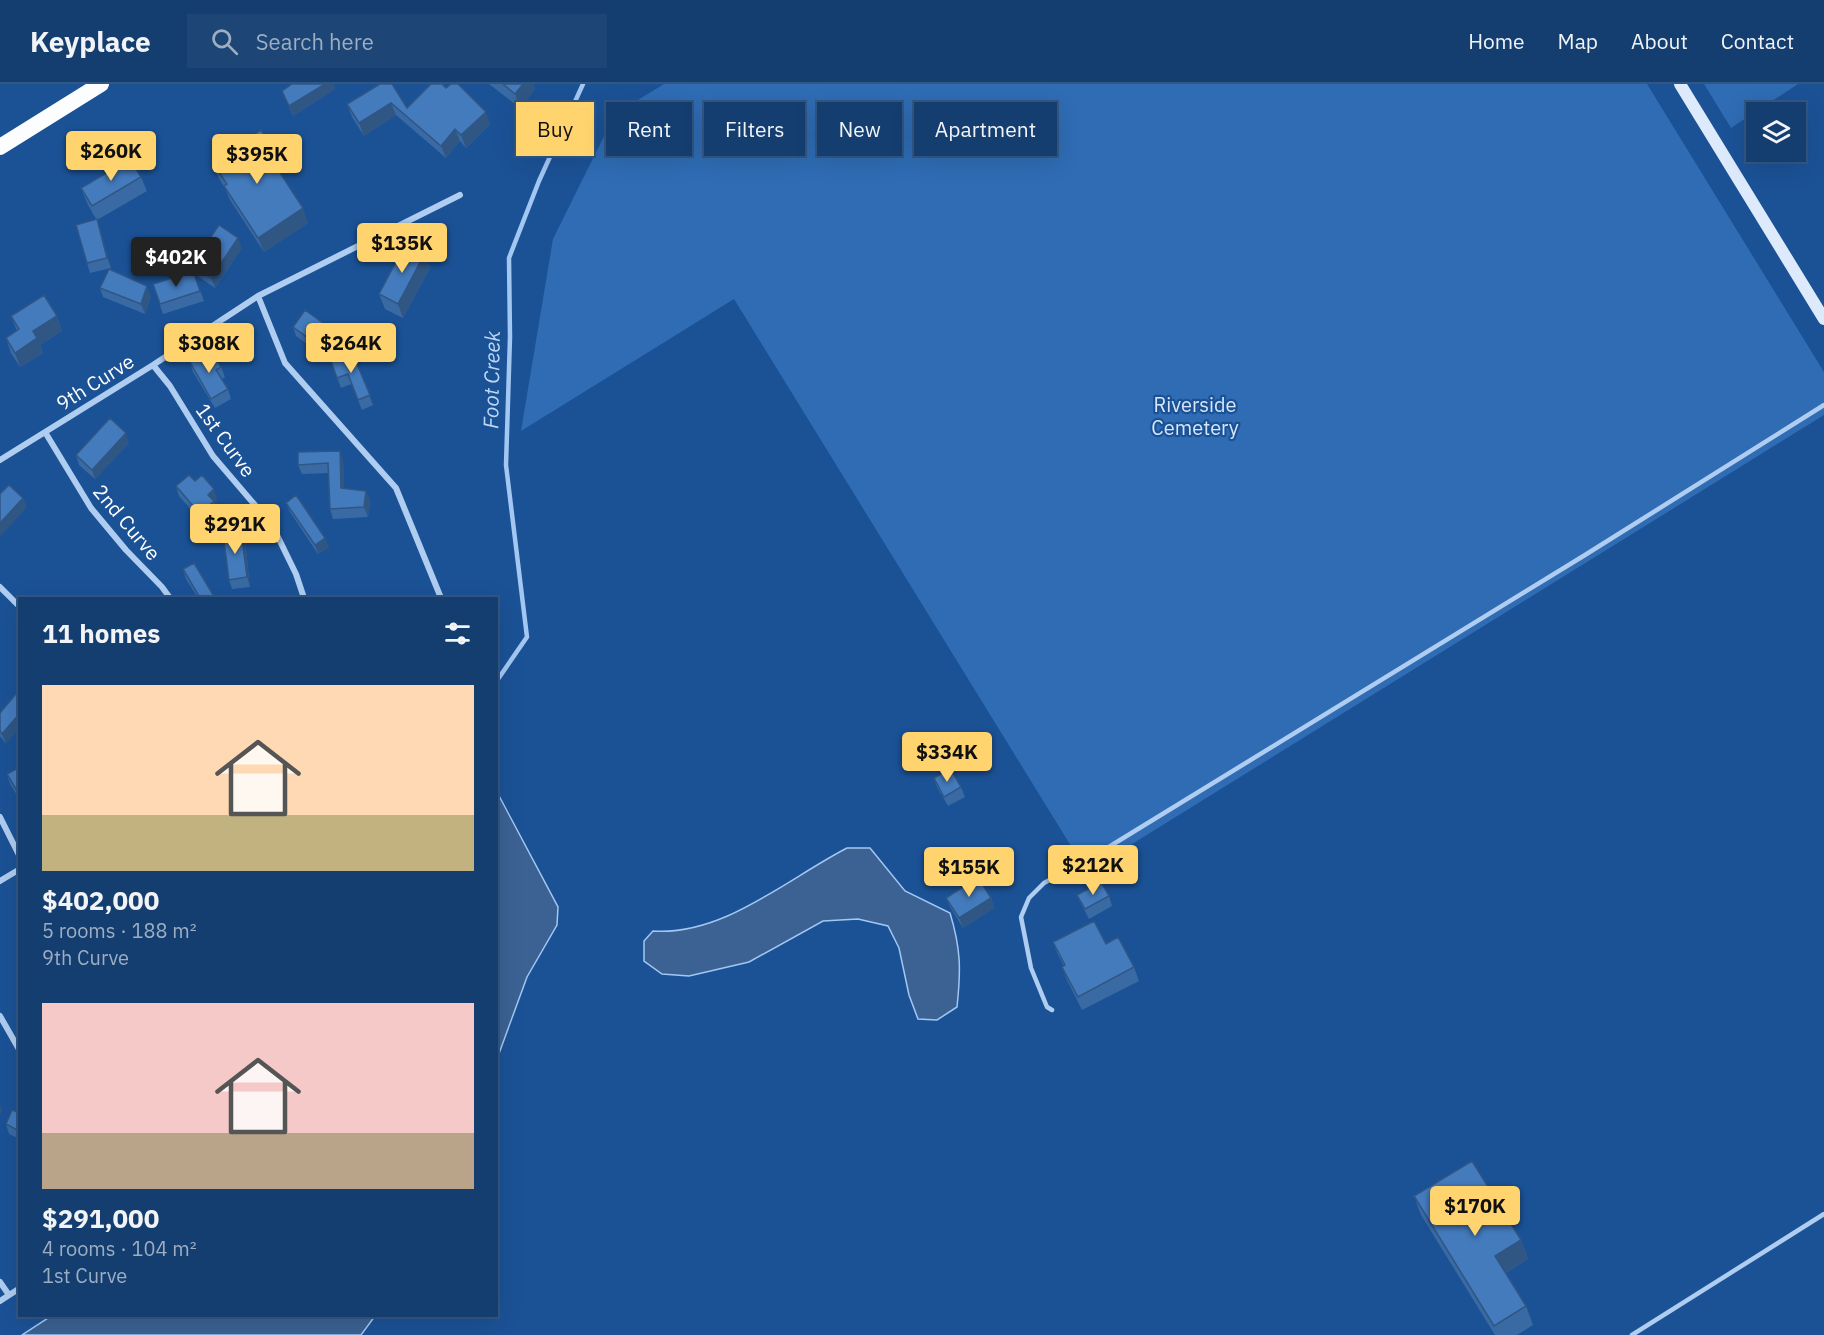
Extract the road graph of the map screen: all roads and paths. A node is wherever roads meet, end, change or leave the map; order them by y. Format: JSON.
{"nodes":[{"id":1,"x":101,"y":84,"type":"edge"},
{"id":2,"x":1680,"y":84,"type":"edge"},
{"id":3,"x":0,"y":147,"type":"edge"},
{"id":4,"x":460,"y":195,"type":"dead end"},
{"id":5,"x":258,"y":296,"type":"junction"},
{"id":6,"x":1824,"y":319,"type":"edge"},
{"id":7,"x":153,"y":365,"type":"junction"},
{"id":8,"x":1824,"y":405,"type":"edge"},
{"id":9,"x":45,"y":432,"type":"junction"},
{"id":10,"x":0,"y":460,"type":"edge"},
{"id":11,"x":0,"y":587,"type":"edge"},
{"id":12,"x":169,"y":597,"type":"edge"},
{"id":13,"x":304,"y":597,"type":"edge"},
{"id":14,"x":441,"y":597,"type":"edge"},
{"id":15,"x":18,"y":606,"type":"edge"},
{"id":16,"x":0,"y":817,"type":"edge"},
{"id":17,"x":18,"y":853,"type":"edge"},
{"id":18,"x":18,"y":870,"type":"edge"},
{"id":19,"x":0,"y":881,"type":"edge"},
{"id":20,"x":1052,"y":1010,"type":"dead end"},
{"id":21,"x":0,"y":1017,"type":"edge"},
{"id":22,"x":18,"y":1048,"type":"edge"},
{"id":23,"x":1824,"y":1214,"type":"edge"},
{"id":24,"x":0,"y":1282,"type":"edge"},
{"id":25,"x":18,"y":1289,"type":"edge"},
{"id":26,"x":9,"y":1295,"type":"junction"},
{"id":27,"x":0,"y":1301,"type":"edge"},
{"id":28,"x":1632,"y":1335,"type":"edge"}],
"edges":[{"from":1,"to":3,"type":"highway"},
{"from":2,"to":6,"type":"main road"},
{"from":4,"to":5,"type":"street","name":"9th Curve"},
{"from":5,"to":7,"type":"street","name":"9th Curve"},
{"from":5,"to":14,"type":"street"},
{"from":7,"to":9,"type":"street","name":"9th Curve"},
{"from":7,"to":13,"type":"street","name":"1st Curve"},
{"from":8,"to":20,"type":"lane"},
{"from":9,"to":10,"type":"street","name":"9th Curve"},
{"from":9,"to":12,"type":"street","name":"2nd Curve"},
{"from":11,"to":15,"type":"street"},
{"from":16,"to":17,"type":"street"},
{"from":18,"to":19,"type":"street"},
{"from":21,"to":22,"type":"street"},
{"from":23,"to":28,"type":"lane"},
{"from":24,"to":26,"type":"street"},
{"from":25,"to":26,"type":"street"},
{"from":26,"to":27,"type":"street"}]}
